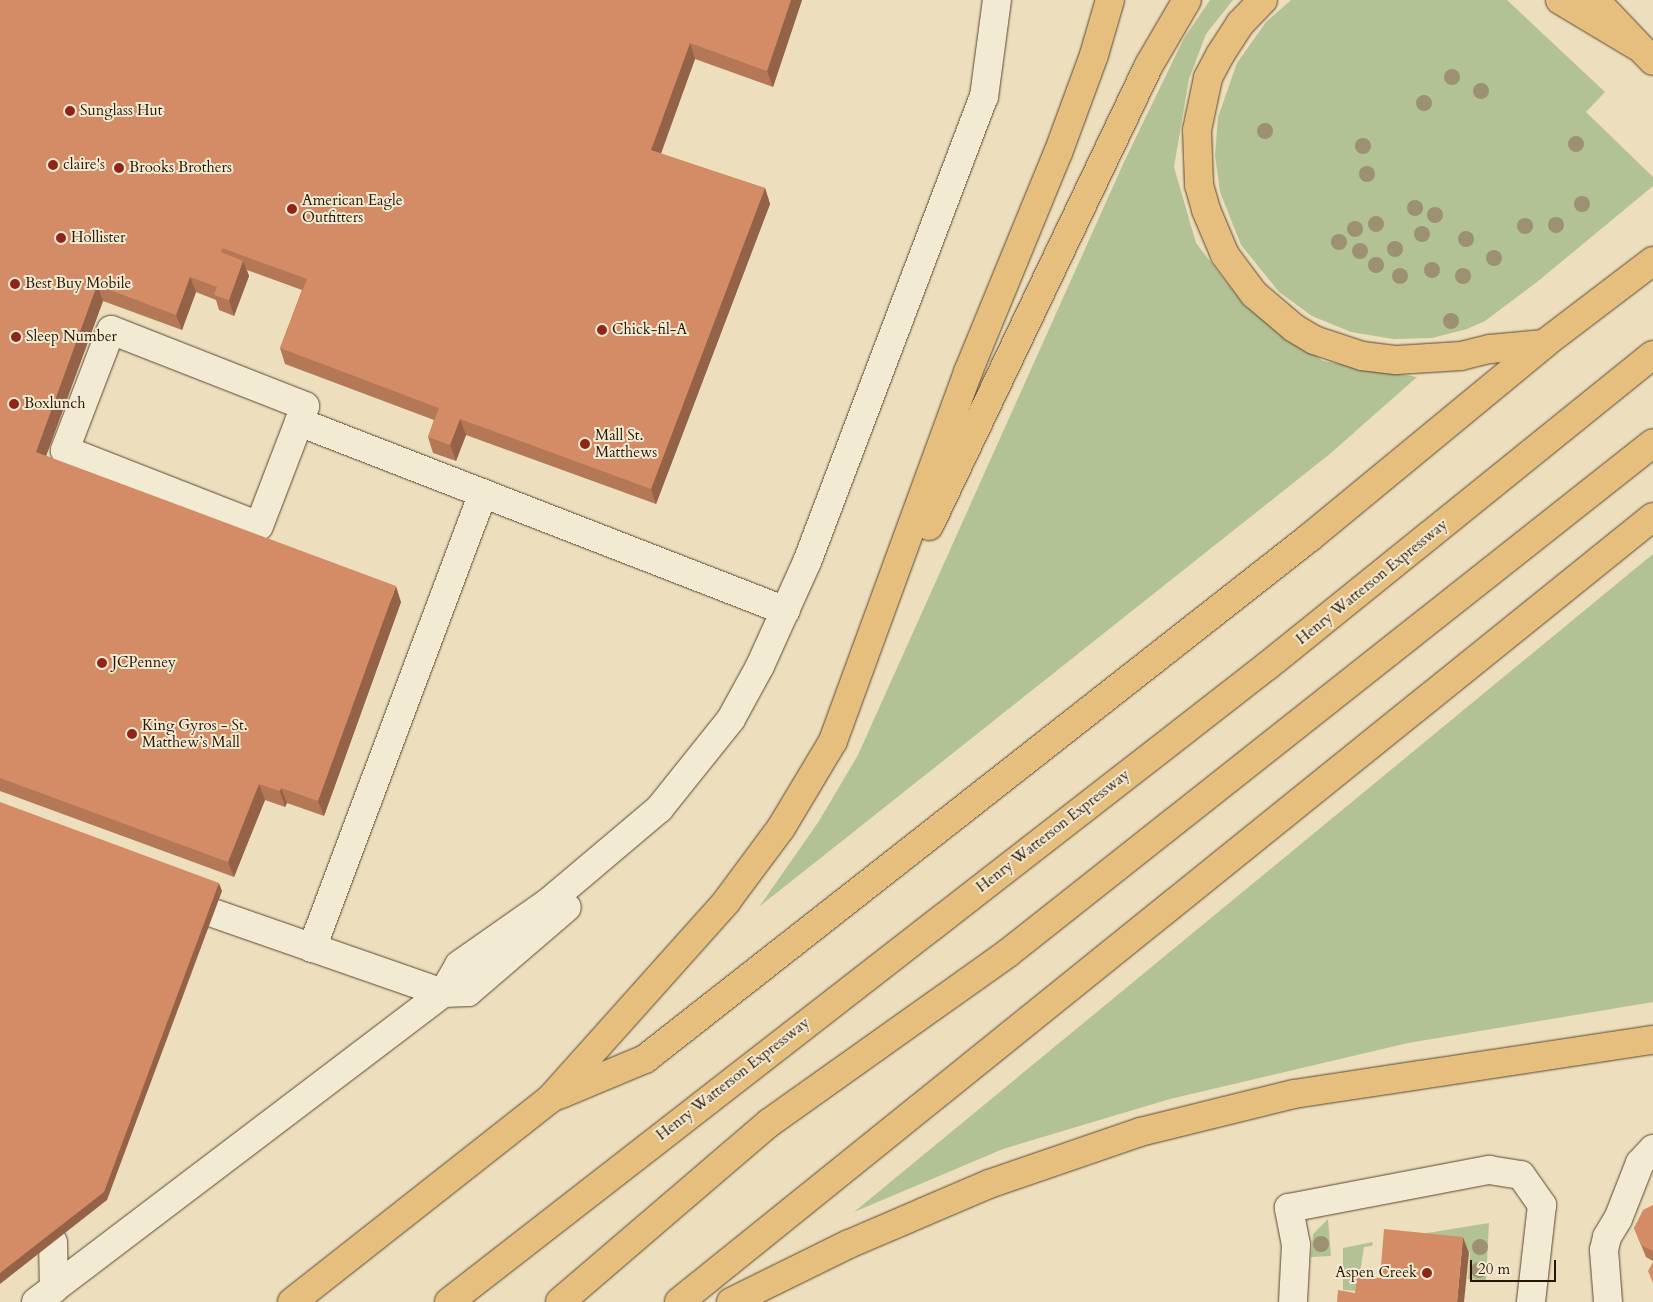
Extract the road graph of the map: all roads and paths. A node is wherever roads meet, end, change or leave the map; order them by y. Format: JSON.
{"nodes":[{"id":1,"x":997,"y":0,"type":"edge"},
{"id":2,"x":1110,"y":0,"type":"edge"},
{"id":3,"x":1187,"y":0,"type":"edge"},
{"id":4,"x":1262,"y":0,"type":"edge"},
{"id":5,"x":1560,"y":0,"type":"edge"},
{"id":6,"x":1595,"y":0,"type":"edge"},
{"id":7,"x":1645,"y":53,"type":"edge"},
{"id":8,"x":1653,"y":261,"type":"edge"},
{"id":9,"x":1544,"y":344,"type":"junction"},
{"id":10,"x":1653,"y":355,"type":"edge"},
{"id":11,"x":299,"y":422,"type":"junction"},
{"id":12,"x":1653,"y":443,"type":"edge"},
{"id":13,"x":483,"y":493,"type":"junction"},
{"id":14,"x":1653,"y":517,"type":"edge"},
{"id":15,"x":786,"y":611,"type":"junction"},
{"id":16,"x":854,"y":688,"type":"junction"},
{"id":17,"x":213,"y":913,"type":"edge"},
{"id":18,"x":312,"y":948,"type":"junction"},
{"id":19,"x":443,"y":993,"type":"junction"},
{"id":20,"x":1653,"y":1028,"type":"edge"},
{"id":21,"x":1653,"y":1040,"type":"edge"},
{"id":22,"x":1612,"y":1045,"type":"junction"},
{"id":23,"x":551,"y":1098,"type":"junction"},
{"id":24,"x":1653,"y":1149,"type":"edge"},
{"id":25,"x":53,"y":1242,"type":"edge"},
{"id":26,"x":45,"y":1295,"type":"edge"},
{"id":27,"x":292,"y":1302,"type":"edge"},
{"id":28,"x":449,"y":1302,"type":"edge"},
{"id":29,"x":560,"y":1302,"type":"edge"},
{"id":30,"x":679,"y":1302,"type":"edge"},
{"id":31,"x":731,"y":1302,"type":"edge"},
{"id":32,"x":1293,"y":1302,"type":"edge"},
{"id":33,"x":1531,"y":1302,"type":"edge"},
{"id":34,"x":1608,"y":1302,"type":"edge"}],
"edges":[{"from":1,"to":15,"type":"lane"},
{"from":2,"to":16,"type":"main road"},
{"from":3,"to":16,"type":"main road"},
{"from":4,"to":9,"type":"main road"},
{"from":5,"to":7,"type":"main road"},
{"from":6,"to":7,"type":"main road"},
{"from":8,"to":9,"type":"main road"},
{"from":9,"to":23,"type":"main road"},
{"from":10,"to":28,"type":"main road","name":"Henry Watterson Expressway"},
{"from":11,"to":11,"type":"lane"},
{"from":11,"to":13,"type":"lane"},
{"from":12,"to":29,"type":"main road"},
{"from":13,"to":15,"type":"lane"},
{"from":13,"to":18,"type":"lane"},
{"from":14,"to":30,"type":"main road"},
{"from":15,"to":19,"type":"lane"},
{"from":16,"to":23,"type":"main road"},
{"from":17,"to":18,"type":"lane"},
{"from":18,"to":19,"type":"lane"},
{"from":19,"to":26,"type":"lane"},
{"from":20,"to":22,"type":"main road"},
{"from":21,"to":22,"type":"main road"},
{"from":22,"to":31,"type":"main road"},
{"from":23,"to":27,"type":"main road"},
{"from":24,"to":34,"type":"lane"},
{"from":25,"to":26,"type":"lane"},
{"from":32,"to":33,"type":"lane"}]}
